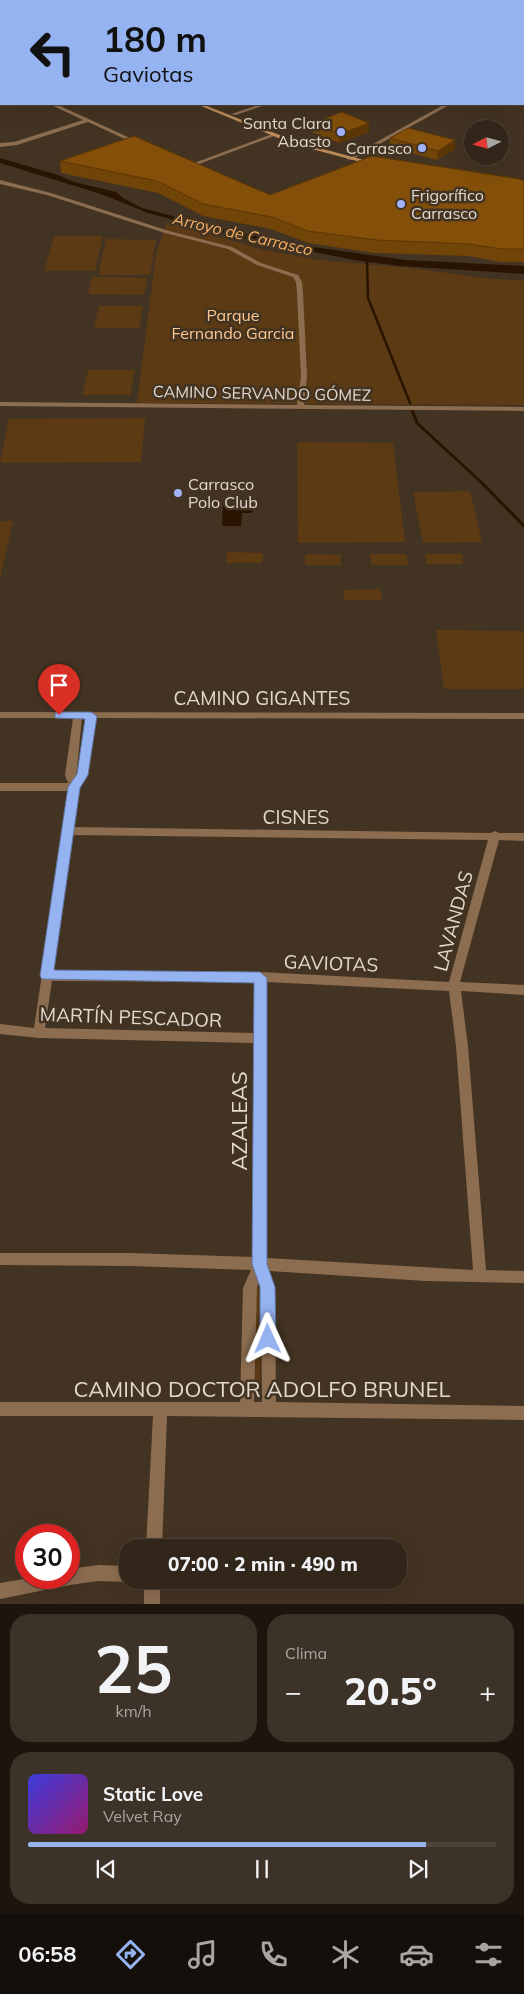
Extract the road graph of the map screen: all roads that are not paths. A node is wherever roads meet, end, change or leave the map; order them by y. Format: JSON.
{"nodes":[{"id":1,"x":54,"y":105,"type":"edge"},
{"id":2,"x":200,"y":105,"type":"edge"},
{"id":3,"x":211,"y":105,"type":"edge"},
{"id":4,"x":262,"y":105,"type":"edge"},
{"id":5,"x":446,"y":105,"type":"edge"},
{"id":6,"x":234,"y":114,"type":"junction"},
{"id":7,"x":89,"y":120,"type":"junction"},
{"id":8,"x":274,"y":135,"type":"junction"},
{"id":9,"x":0,"y":145,"type":"edge"},
{"id":10,"x":143,"y":145,"type":"edge"},
{"id":11,"x":352,"y":157,"type":"junction"},
{"id":12,"x":180,"y":162,"type":"edge"},
{"id":13,"x":374,"y":162,"type":"joint"},
{"id":14,"x":189,"y":166,"type":"junction"},
{"id":15,"x":359,"y":167,"type":"edge"},
{"id":16,"x":197,"y":170,"type":"edge"},
{"id":17,"x":0,"y":182,"type":"edge"},
{"id":18,"x":0,"y":404,"type":"edge"},
{"id":19,"x":300,"y":407,"type":"junction"},
{"id":20,"x":524,"y":409,"type":"edge"},
{"id":21,"x":0,"y":715,"type":"edge"},
{"id":22,"x":78,"y":715,"type":"junction"},
{"id":23,"x":91,"y":716,"type":"junction"},
{"id":24,"x":524,"y":716,"type":"edge"},
{"id":25,"x":0,"y":787,"type":"edge"},
{"id":26,"x":74,"y":787,"type":"junction"},
{"id":27,"x":67,"y":831,"type":"junction"},
{"id":28,"x":495,"y":836,"type":"junction"},
{"id":29,"x":524,"y":837,"type":"edge"},
{"id":30,"x":47,"y":976,"type":"junction"},
{"id":31,"x":260,"y":978,"type":"junction"},
{"id":32,"x":454,"y":985,"type":"junction"},
{"id":33,"x":524,"y":990,"type":"edge"},
{"id":34,"x":0,"y":1029,"type":"edge"},
{"id":35,"x":39,"y":1033,"type":"junction"},
{"id":36,"x":261,"y":1038,"type":"junction"},
{"id":37,"x":0,"y":1259,"type":"edge"},
{"id":38,"x":260,"y":1264,"type":"junction"},
{"id":39,"x":480,"y":1277,"type":"junction"},
{"id":40,"x":524,"y":1277,"type":"edge"},
{"id":41,"x":0,"y":1409,"type":"edge"},
{"id":42,"x":160,"y":1409,"type":"junction"},
{"id":43,"x":269,"y":1409,"type":"junction"},
{"id":44,"x":247,"y":1410,"type":"junction"},
{"id":45,"x":524,"y":1413,"type":"edge"},
{"id":46,"x":154,"y":1539,"type":"edge"},
{"id":47,"x":119,"y":1574,"type":"edge"},
{"id":48,"x":80,"y":1575,"type":"edge"},
{"id":49,"x":15,"y":1588,"type":"edge"},
{"id":50,"x":152,"y":1589,"type":"edge"},
{"id":51,"x":0,"y":1591,"type":"edge"},
{"id":52,"x":152,"y":1604,"type":"edge"}],
"edges":[{"from":1,"to":7,"type":"street"},
{"from":2,"to":8,"type":"main road"},
{"from":3,"to":6,"type":"main road"},
{"from":4,"to":6,"type":"street"},
{"from":5,"to":11,"type":"street"},
{"from":6,"to":11,"type":"main road"},
{"from":7,"to":9,"type":"street"},
{"from":7,"to":10,"type":"street"},
{"from":8,"to":11,"type":"main road"},
{"from":8,"to":14,"type":"street"},
{"from":11,"to":13,"type":"main road"},
{"from":12,"to":14,"type":"street"},
{"from":13,"to":15,"type":"street"},
{"from":14,"to":16,"type":"street"},
{"from":17,"to":19,"type":"street"},
{"from":18,"to":19,"type":"street","name":"CAMINO SERVANDO GÓMEZ"},
{"from":19,"to":20,"type":"street","name":"CAMINO SERVANDO GÓMEZ"},
{"from":21,"to":22,"type":"street","name":"CAMINO GIGANTES"},
{"from":22,"to":23,"type":"street","name":"CAMINO GIGANTES"},
{"from":22,"to":26,"type":"street"},
{"from":23,"to":24,"type":"street","name":"CAMINO GIGANTES"},
{"from":23,"to":26,"type":"street"},
{"from":25,"to":26,"type":"street"},
{"from":26,"to":27,"type":"street"},
{"from":27,"to":28,"type":"street","name":"CISNES"},
{"from":27,"to":30,"type":"street"},
{"from":28,"to":29,"type":"street","name":"CISNES"},
{"from":28,"to":32,"type":"street","name":"LAVANDAS"},
{"from":30,"to":31,"type":"street","name":"GAVIOTAS"},
{"from":30,"to":35,"type":"street"},
{"from":31,"to":32,"type":"street","name":"GAVIOTAS"},
{"from":31,"to":36,"type":"street","name":"AZALEAS"},
{"from":32,"to":33,"type":"street","name":"GAVIOTAS"},
{"from":32,"to":39,"type":"street","name":"LAVANDAS"},
{"from":34,"to":35,"type":"street","name":"MARTÍN PESCADOR"},
{"from":35,"to":36,"type":"street","name":"MARTÍN PESCADOR"},
{"from":36,"to":38,"type":"street","name":"AZALEAS"},
{"from":37,"to":38,"type":"street"},
{"from":38,"to":39,"type":"street"},
{"from":38,"to":43,"type":"street","name":"AZALEAS"},
{"from":38,"to":44,"type":"street","name":"AZALEAS"},
{"from":39,"to":40,"type":"street"},
{"from":41,"to":42,"type":"street","name":"CAMINO DOCTOR ADOLFO BRUNEL"},
{"from":42,"to":44,"type":"street","name":"CAMINO DOCTOR ADOLFO BRUNEL"},
{"from":42,"to":46,"type":"street"},
{"from":43,"to":44,"type":"street","name":"CAMINO DOCTOR ADOLFO BRUNEL"},
{"from":43,"to":45,"type":"street","name":"CAMINO DOCTOR ADOLFO BRUNEL"},
{"from":47,"to":48,"type":"street"},
{"from":49,"to":51,"type":"street"},
{"from":50,"to":52,"type":"street"}]}
